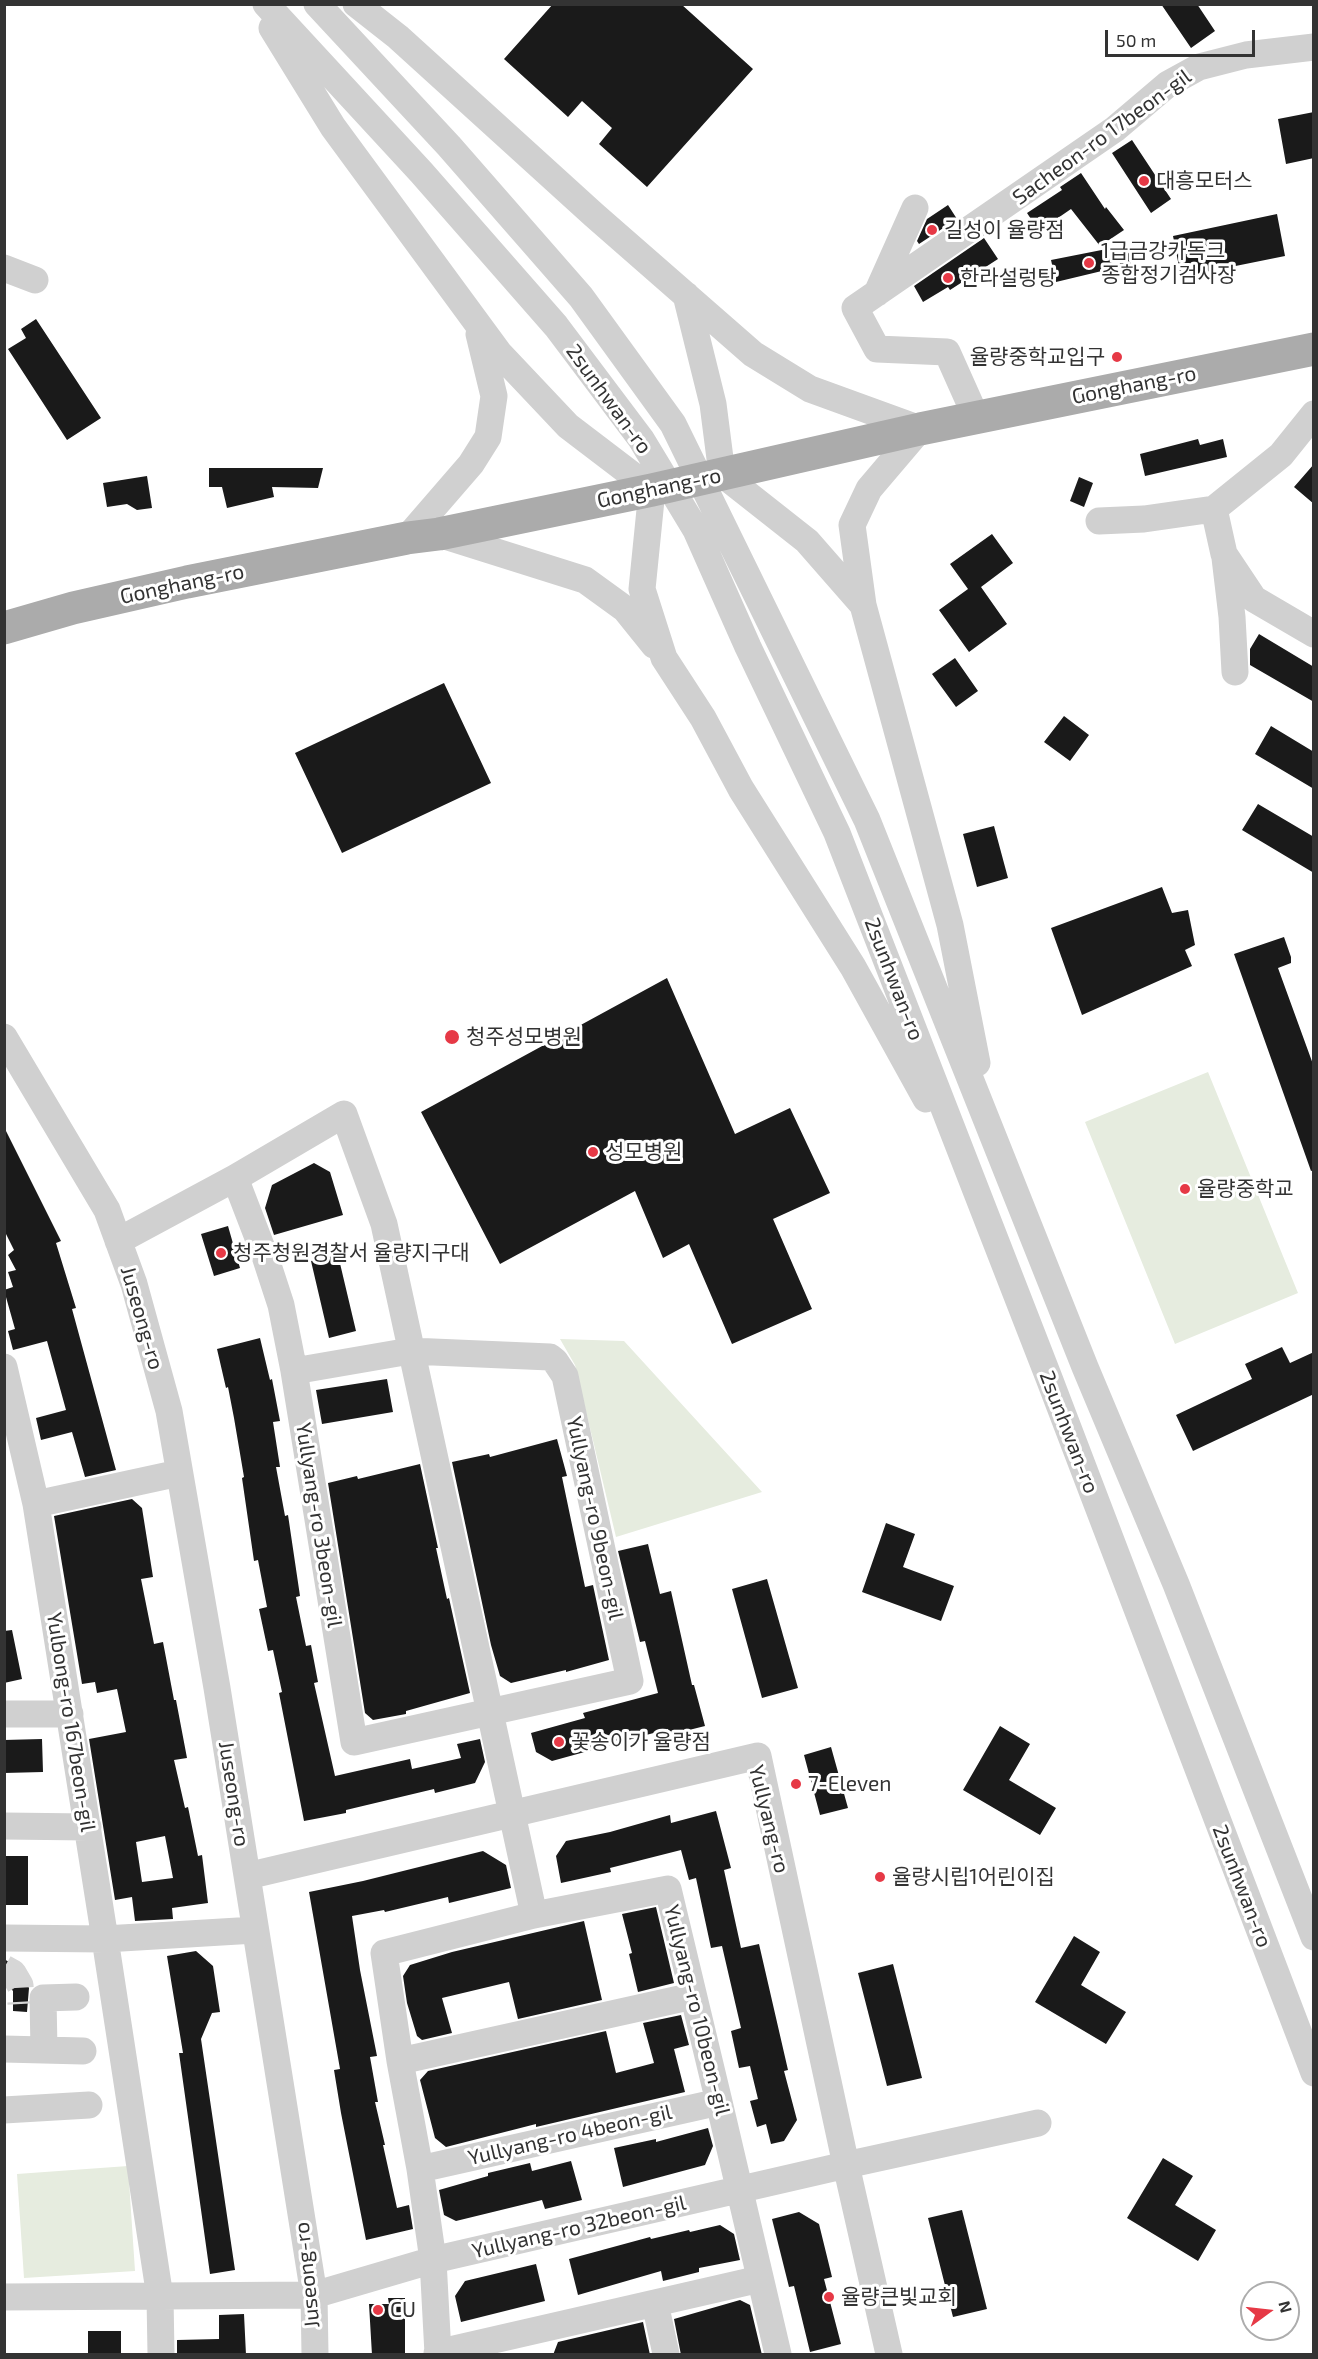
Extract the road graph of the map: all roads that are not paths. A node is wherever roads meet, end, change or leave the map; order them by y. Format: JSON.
{"nodes":[{"id":1,"x":257,"y":4,"type":"edge"},
{"id":2,"x":266,"y":4,"type":"edge"},
{"id":3,"x":316,"y":4,"type":"edge"},
{"id":4,"x":356,"y":4,"type":"edge"},
{"id":5,"x":1314,"y":47,"type":"edge"},
{"id":6,"x":915,"y":208,"type":"dead end"},
{"id":7,"x":4,"y":268,"type":"edge"},
{"id":8,"x":35,"y":280,"type":"dead end"},
{"id":9,"x":877,"y":293,"type":"junction"},
{"id":10,"x":686,"y":295,"type":"junction"},
{"id":11,"x":476,"y":321,"type":"junction"},
{"id":12,"x":1314,"y":349,"type":"edge"},
{"id":13,"x":1314,"y":414,"type":"edge"},
{"id":14,"x":976,"y":417,"type":"junction"},
{"id":15,"x":920,"y":429,"type":"junction"},
{"id":16,"x":722,"y":474,"type":"junction"},
{"id":17,"x":652,"y":490,"type":"junction"},
{"id":18,"x":1214,"y":509,"type":"junction"},
{"id":19,"x":1099,"y":521,"type":"dead end"},
{"id":20,"x":440,"y":534,"type":"junction"},
{"id":21,"x":407,"y":537,"type":"junction"},
{"id":22,"x":1224,"y":554,"type":"junction"},
{"id":23,"x":863,"y":605,"type":"junction"},
{"id":24,"x":4,"y":628,"type":"edge"},
{"id":25,"x":1314,"y":634,"type":"edge"},
{"id":26,"x":664,"y":658,"type":"junction"},
{"id":27,"x":1235,"y":672,"type":"dead end"},
{"id":28,"x":4,"y":1037,"type":"edge"},
{"id":29,"x":12,"y":1068,"type":"edge"},
{"id":30,"x":989,"y":1126,"type":"junction"},
{"id":31,"x":235,"y":1178,"type":"junction"},
{"id":32,"x":976,"y":1190,"type":"junction"},
{"id":33,"x":118,"y":1241,"type":"junction"},
{"id":34,"x":410,"y":1351,"type":"junction"},
{"id":35,"x":4,"y":1367,"type":"edge"},
{"id":36,"x":294,"y":1371,"type":"junction"},
{"id":37,"x":179,"y":1473,"type":"junction"},
{"id":38,"x":36,"y":1504,"type":"junction"},
{"id":39,"x":490,"y":1711,"type":"junction"},
{"id":40,"x":4,"y":1714,"type":"edge"},
{"id":41,"x":70,"y":1714,"type":"junction"},
{"id":42,"x":513,"y":1813,"type":"junction"},
{"id":43,"x":4,"y":1826,"type":"edge"},
{"id":44,"x":88,"y":1827,"type":"junction"},
{"id":45,"x":247,"y":1876,"type":"junction"},
{"id":46,"x":534,"y":1915,"type":"junction"},
{"id":47,"x":255,"y":1930,"type":"junction"},
{"id":48,"x":1314,"y":1937,"type":"edge"},
{"id":49,"x":4,"y":1938,"type":"edge"},
{"id":50,"x":105,"y":1939,"type":"junction"},
{"id":51,"x":693,"y":1996,"type":"junction"},
{"id":52,"x":76,"y":1997,"type":"dead end"},
{"id":53,"x":4,"y":2049,"type":"edge"},
{"id":54,"x":44,"y":2050,"type":"junction"},
{"id":55,"x":83,"y":2051,"type":"dead end"},
{"id":56,"x":400,"y":2061,"type":"junction"},
{"id":57,"x":1314,"y":2073,"type":"edge"},
{"id":58,"x":719,"y":2102,"type":"junction"},
{"id":59,"x":89,"y":2105,"type":"dead end"},
{"id":60,"x":4,"y":2110,"type":"edge"},
{"id":61,"x":1038,"y":2123,"type":"dead end"},
{"id":62,"x":846,"y":2165,"type":"junction"},
{"id":63,"x":420,"y":2169,"type":"junction"},
{"id":64,"x":740,"y":2190,"type":"junction"},
{"id":65,"x":433,"y":2260,"type":"junction"},
{"id":66,"x":760,"y":2278,"type":"junction"},
{"id":67,"x":314,"y":2295,"type":"junction"},
{"id":68,"x":4,"y":2297,"type":"edge"},
{"id":69,"x":160,"y":2297,"type":"junction"},
{"id":70,"x":655,"y":2303,"type":"junction"},
{"id":71,"x":538,"y":2343,"type":"edge"},
{"id":72,"x":438,"y":2354,"type":"edge"},
{"id":73,"x":161,"y":2355,"type":"edge"},
{"id":74,"x":315,"y":2355,"type":"edge"},
{"id":75,"x":666,"y":2355,"type":"edge"},
{"id":76,"x":778,"y":2355,"type":"edge"},
{"id":77,"x":889,"y":2355,"type":"edge"}],
"edges":[{"from":1,"to":11,"type":"street"},
{"from":2,"to":32,"type":"street","name":"2sunhwan-ro"},
{"from":3,"to":30,"type":"street","name":"2sunhwan-ro"},
{"from":4,"to":10,"type":"street"},
{"from":5,"to":9,"type":"street","name":"Sacheon-ro 17beon-gil"},
{"from":6,"to":9,"type":"street"},
{"from":7,"to":8,"type":"street"},
{"from":9,"to":14,"type":"street","name":"Sacheon-ro 17beon-gil"},
{"from":10,"to":15,"type":"street"},
{"from":10,"to":16,"type":"street"},
{"from":11,"to":17,"type":"street"},
{"from":11,"to":21,"type":"street"},
{"from":12,"to":14,"type":"main road","name":"Gonghang-ro"},
{"from":13,"to":18,"type":"street"},
{"from":14,"to":15,"type":"main road","name":"Gonghang-ro"},
{"from":15,"to":16,"type":"main road","name":"Gonghang-ro"},
{"from":15,"to":23,"type":"street"},
{"from":16,"to":17,"type":"main road","name":"Gonghang-ro"},
{"from":16,"to":23,"type":"street"},
{"from":17,"to":20,"type":"main road","name":"Gonghang-ro"},
{"from":17,"to":26,"type":"street"},
{"from":18,"to":19,"type":"street"},
{"from":18,"to":22,"type":"street"},
{"from":20,"to":21,"type":"main road","name":"Gonghang-ro"},
{"from":20,"to":26,"type":"street"},
{"from":21,"to":24,"type":"main road","name":"Gonghang-ro"},
{"from":22,"to":25,"type":"street"},
{"from":22,"to":27,"type":"street"},
{"from":23,"to":30,"type":"street"},
{"from":26,"to":32,"type":"street"},
{"from":28,"to":29,"type":"street","name":"Juseong-ro"},
{"from":29,"to":33,"type":"street","name":"Juseong-ro"},
{"from":30,"to":48,"type":"street","name":"2sunhwan-ro"},
{"from":31,"to":33,"type":"street","name":"Juseong-ro"},
{"from":31,"to":34,"type":"street","name":"Juseong-ro"},
{"from":31,"to":36,"type":"street","name":"Yullyang-ro 3beon-gil"},
{"from":32,"to":57,"type":"street","name":"2sunhwan-ro"},
{"from":33,"to":37,"type":"street","name":"Juseong-ro"},
{"from":34,"to":36,"type":"street"},
{"from":34,"to":39,"type":"street"},
{"from":34,"to":39,"type":"street","name":"Yullyang-ro 9beon-gil"},
{"from":35,"to":38,"type":"street","name":"Yulbong-ro 167beon-gil"},
{"from":36,"to":39,"type":"street","name":"Yullyang-ro 3beon-gil"},
{"from":37,"to":38,"type":"street"},
{"from":37,"to":45,"type":"street","name":"Juseong-ro"},
{"from":38,"to":41,"type":"street","name":"Yulbong-ro 167beon-gil"},
{"from":39,"to":42,"type":"street"},
{"from":40,"to":41,"type":"street"},
{"from":41,"to":44,"type":"street","name":"Yulbong-ro 167beon-gil"},
{"from":42,"to":45,"type":"street","name":"Yullyang-ro"},
{"from":42,"to":46,"type":"street"},
{"from":42,"to":62,"type":"street","name":"Yullyang-ro"},
{"from":43,"to":44,"type":"street"},
{"from":44,"to":50,"type":"street","name":"Yulbong-ro 167beon-gil"},
{"from":45,"to":47,"type":"street","name":"Juseong-ro"},
{"from":46,"to":51,"type":"street","name":"Yullyang-ro 10beon-gil"},
{"from":46,"to":56,"type":"street"},
{"from":47,"to":50,"type":"street"},
{"from":47,"to":67,"type":"street","name":"Juseong-ro"},
{"from":49,"to":50,"type":"street"},
{"from":50,"to":69,"type":"street","name":"Yulbong-ro 167beon-gil"},
{"from":51,"to":56,"type":"street"},
{"from":51,"to":58,"type":"street","name":"Yullyang-ro 10beon-gil"},
{"from":52,"to":54,"type":"street"},
{"from":53,"to":54,"type":"street"},
{"from":54,"to":55,"type":"street"},
{"from":56,"to":63,"type":"street"},
{"from":58,"to":63,"type":"street","name":"Yullyang-ro 4beon-gil"},
{"from":58,"to":64,"type":"street","name":"Yullyang-ro 10beon-gil"},
{"from":59,"to":60,"type":"street"},
{"from":61,"to":62,"type":"street","name":"Yullyang-ro 32beon-gil"},
{"from":62,"to":64,"type":"street","name":"Yullyang-ro 32beon-gil"},
{"from":62,"to":77,"type":"street","name":"Yullyang-ro"},
{"from":63,"to":65,"type":"street"},
{"from":64,"to":65,"type":"street","name":"Yullyang-ro 32beon-gil"},
{"from":64,"to":66,"type":"street","name":"Yullyang-ro 10beon-gil"},
{"from":65,"to":67,"type":"street","name":"Yullyang-ro 32beon-gil"},
{"from":65,"to":72,"type":"street"},
{"from":66,"to":70,"type":"street"},
{"from":66,"to":76,"type":"street","name":"Yullyang-ro 10beon-gil"},
{"from":67,"to":69,"type":"street","name":"Yullyang-ro 32beon-gil"},
{"from":67,"to":74,"type":"street","name":"Juseong-ro"},
{"from":68,"to":69,"type":"street","name":"Yullyang-ro 32beon-gil"},
{"from":69,"to":73,"type":"street","name":"Yulbong-ro 167beon-gil"},
{"from":70,"to":71,"type":"street"},
{"from":70,"to":75,"type":"street"},
{"from":71,"to":72,"type":"street"}]}
